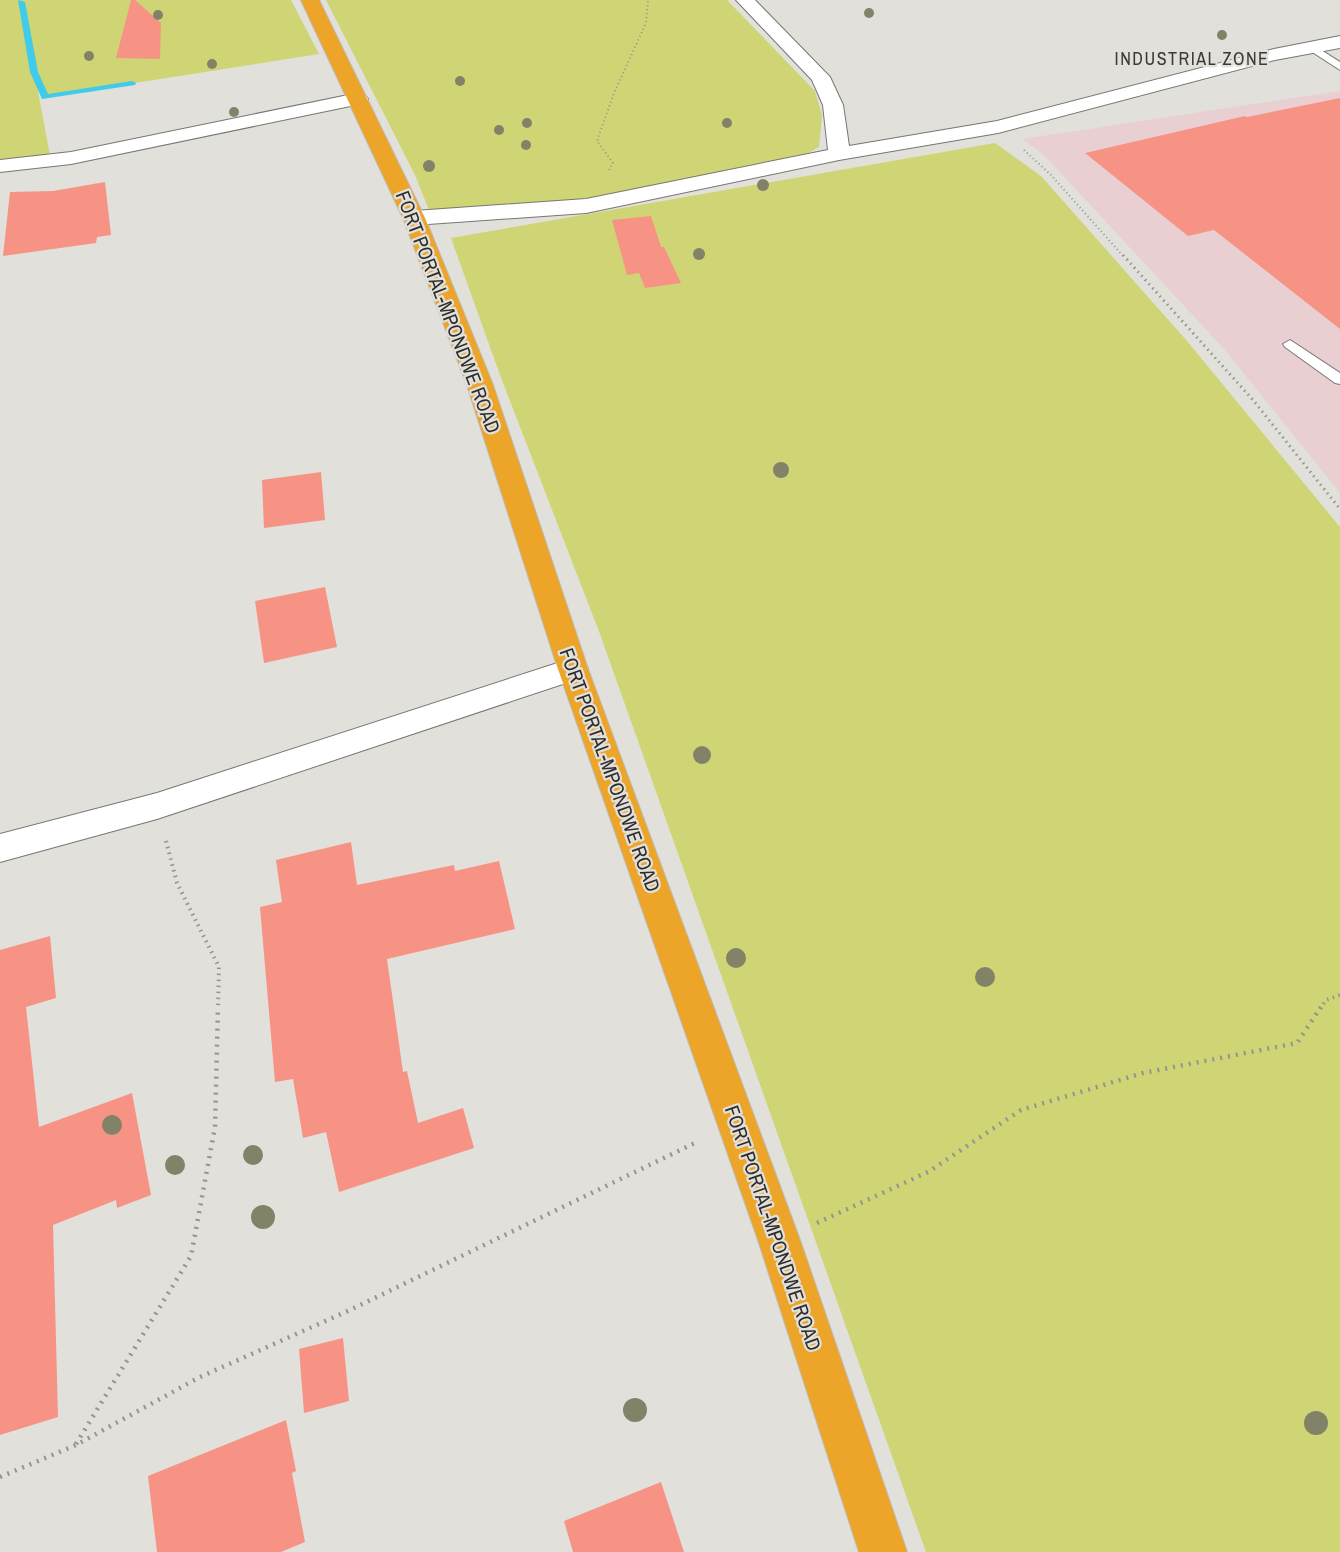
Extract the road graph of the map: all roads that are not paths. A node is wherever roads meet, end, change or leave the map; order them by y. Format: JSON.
{"nodes":[{"id":1,"x":310,"y":0,"type":"edge"},
{"id":2,"x":745,"y":0,"type":"edge"},
{"id":3,"x":1340,"y":42,"type":"edge"},
{"id":4,"x":1310,"y":46,"type":"junction"},
{"id":5,"x":1340,"y":67,"type":"edge"},
{"id":6,"x":358,"y":99,"type":"junction"},
{"id":7,"x":839,"y":154,"type":"junction"},
{"id":8,"x":0,"y":166,"type":"edge"},
{"id":9,"x":414,"y":218,"type":"junction"},
{"id":10,"x":1290,"y":344,"type":"dead end"},
{"id":11,"x":1340,"y":380,"type":"edge"},
{"id":12,"x":573,"y":669,"type":"junction"},
{"id":13,"x":0,"y":848,"type":"edge"},
{"id":14,"x":883,"y":1552,"type":"edge"}],
"edges":[{"from":1,"to":6,"type":"highway","name":"FORT PORTAL-MPONDWE ROAD"},
{"from":2,"to":7,"type":"street"},
{"from":3,"to":4,"type":"street"},
{"from":4,"to":5,"type":"lane"},
{"from":4,"to":7,"type":"street"},
{"from":6,"to":8,"type":"street"},
{"from":6,"to":9,"type":"highway","name":"FORT PORTAL-MPONDWE ROAD"},
{"from":7,"to":9,"type":"street"},
{"from":9,"to":12,"type":"highway","name":"FORT PORTAL-MPONDWE ROAD"},
{"from":10,"to":11,"type":"lane"},
{"from":12,"to":13,"type":"street"},
{"from":12,"to":14,"type":"highway","name":"FORT PORTAL-MPONDWE ROAD"}]}
